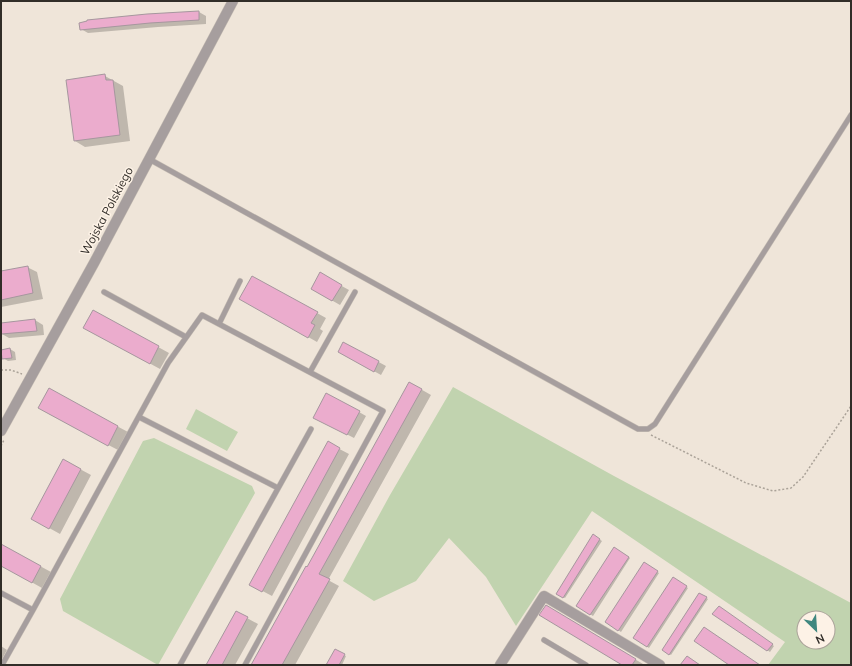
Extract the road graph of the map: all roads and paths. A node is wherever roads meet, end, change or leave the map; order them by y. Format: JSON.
{"nodes":[{"id":1,"x":233,"y":1,"type":"edge"},
{"id":2,"x":851,"y":115,"type":"edge"},
{"id":3,"x":149,"y":159,"type":"junction"},
{"id":4,"x":240,"y":281,"type":"dead end"},
{"id":5,"x":104,"y":292,"type":"dead end"},
{"id":6,"x":355,"y":292,"type":"dead end"},
{"id":7,"x":219,"y":324,"type":"junction"},
{"id":8,"x":186,"y":337,"type":"junction"},
{"id":9,"x":1,"y":370,"type":"edge"},
{"id":10,"x":310,"y":372,"type":"junction"},
{"id":11,"x":20,"y":373,"type":"dead end"},
{"id":12,"x":851,"y":406,"type":"edge"},
{"id":13,"x":139,"y":417,"type":"junction"},
{"id":14,"x":311,"y":428,"type":"dead end"},
{"id":15,"x":638,"y":429,"type":"junction"},
{"id":16,"x":1,"y":431,"type":"edge"},
{"id":17,"x":278,"y":488,"type":"junction"},
{"id":18,"x":1,"y":593,"type":"edge"},
{"id":19,"x":33,"y":610,"type":"junction"},
{"id":20,"x":544,"y":640,"type":"dead end"},
{"id":21,"x":649,"y":662,"type":"edge"},
{"id":22,"x":504,"y":664,"type":"edge"},
{"id":23,"x":2,"y":665,"type":"edge"},
{"id":24,"x":180,"y":665,"type":"edge"},
{"id":25,"x":245,"y":665,"type":"edge"},
{"id":26,"x":586,"y":665,"type":"edge"},
{"id":27,"x":660,"y":665,"type":"edge"}],
"edges":[{"from":1,"to":3,"type":"street","name":"Wojska Polskiego"},
{"from":2,"to":15,"type":"lane"},
{"from":3,"to":15,"type":"lane"},
{"from":3,"to":16,"type":"street","name":"Wojska Polskiego"},
{"from":4,"to":7,"type":"lane"},
{"from":5,"to":8,"type":"lane"},
{"from":6,"to":10,"type":"lane"},
{"from":7,"to":8,"type":"lane"},
{"from":7,"to":10,"type":"lane"},
{"from":8,"to":13,"type":"lane"},
{"from":9,"to":11,"type":"path"},
{"from":10,"to":25,"type":"lane"},
{"from":12,"to":15,"type":"path"},
{"from":13,"to":17,"type":"lane"},
{"from":13,"to":19,"type":"lane"},
{"from":14,"to":17,"type":"lane"},
{"from":17,"to":24,"type":"lane"},
{"from":18,"to":19,"type":"lane"},
{"from":19,"to":23,"type":"lane"},
{"from":20,"to":26,"type":"lane"},
{"from":21,"to":22,"type":"street"},
{"from":21,"to":27,"type":"street"}]}
